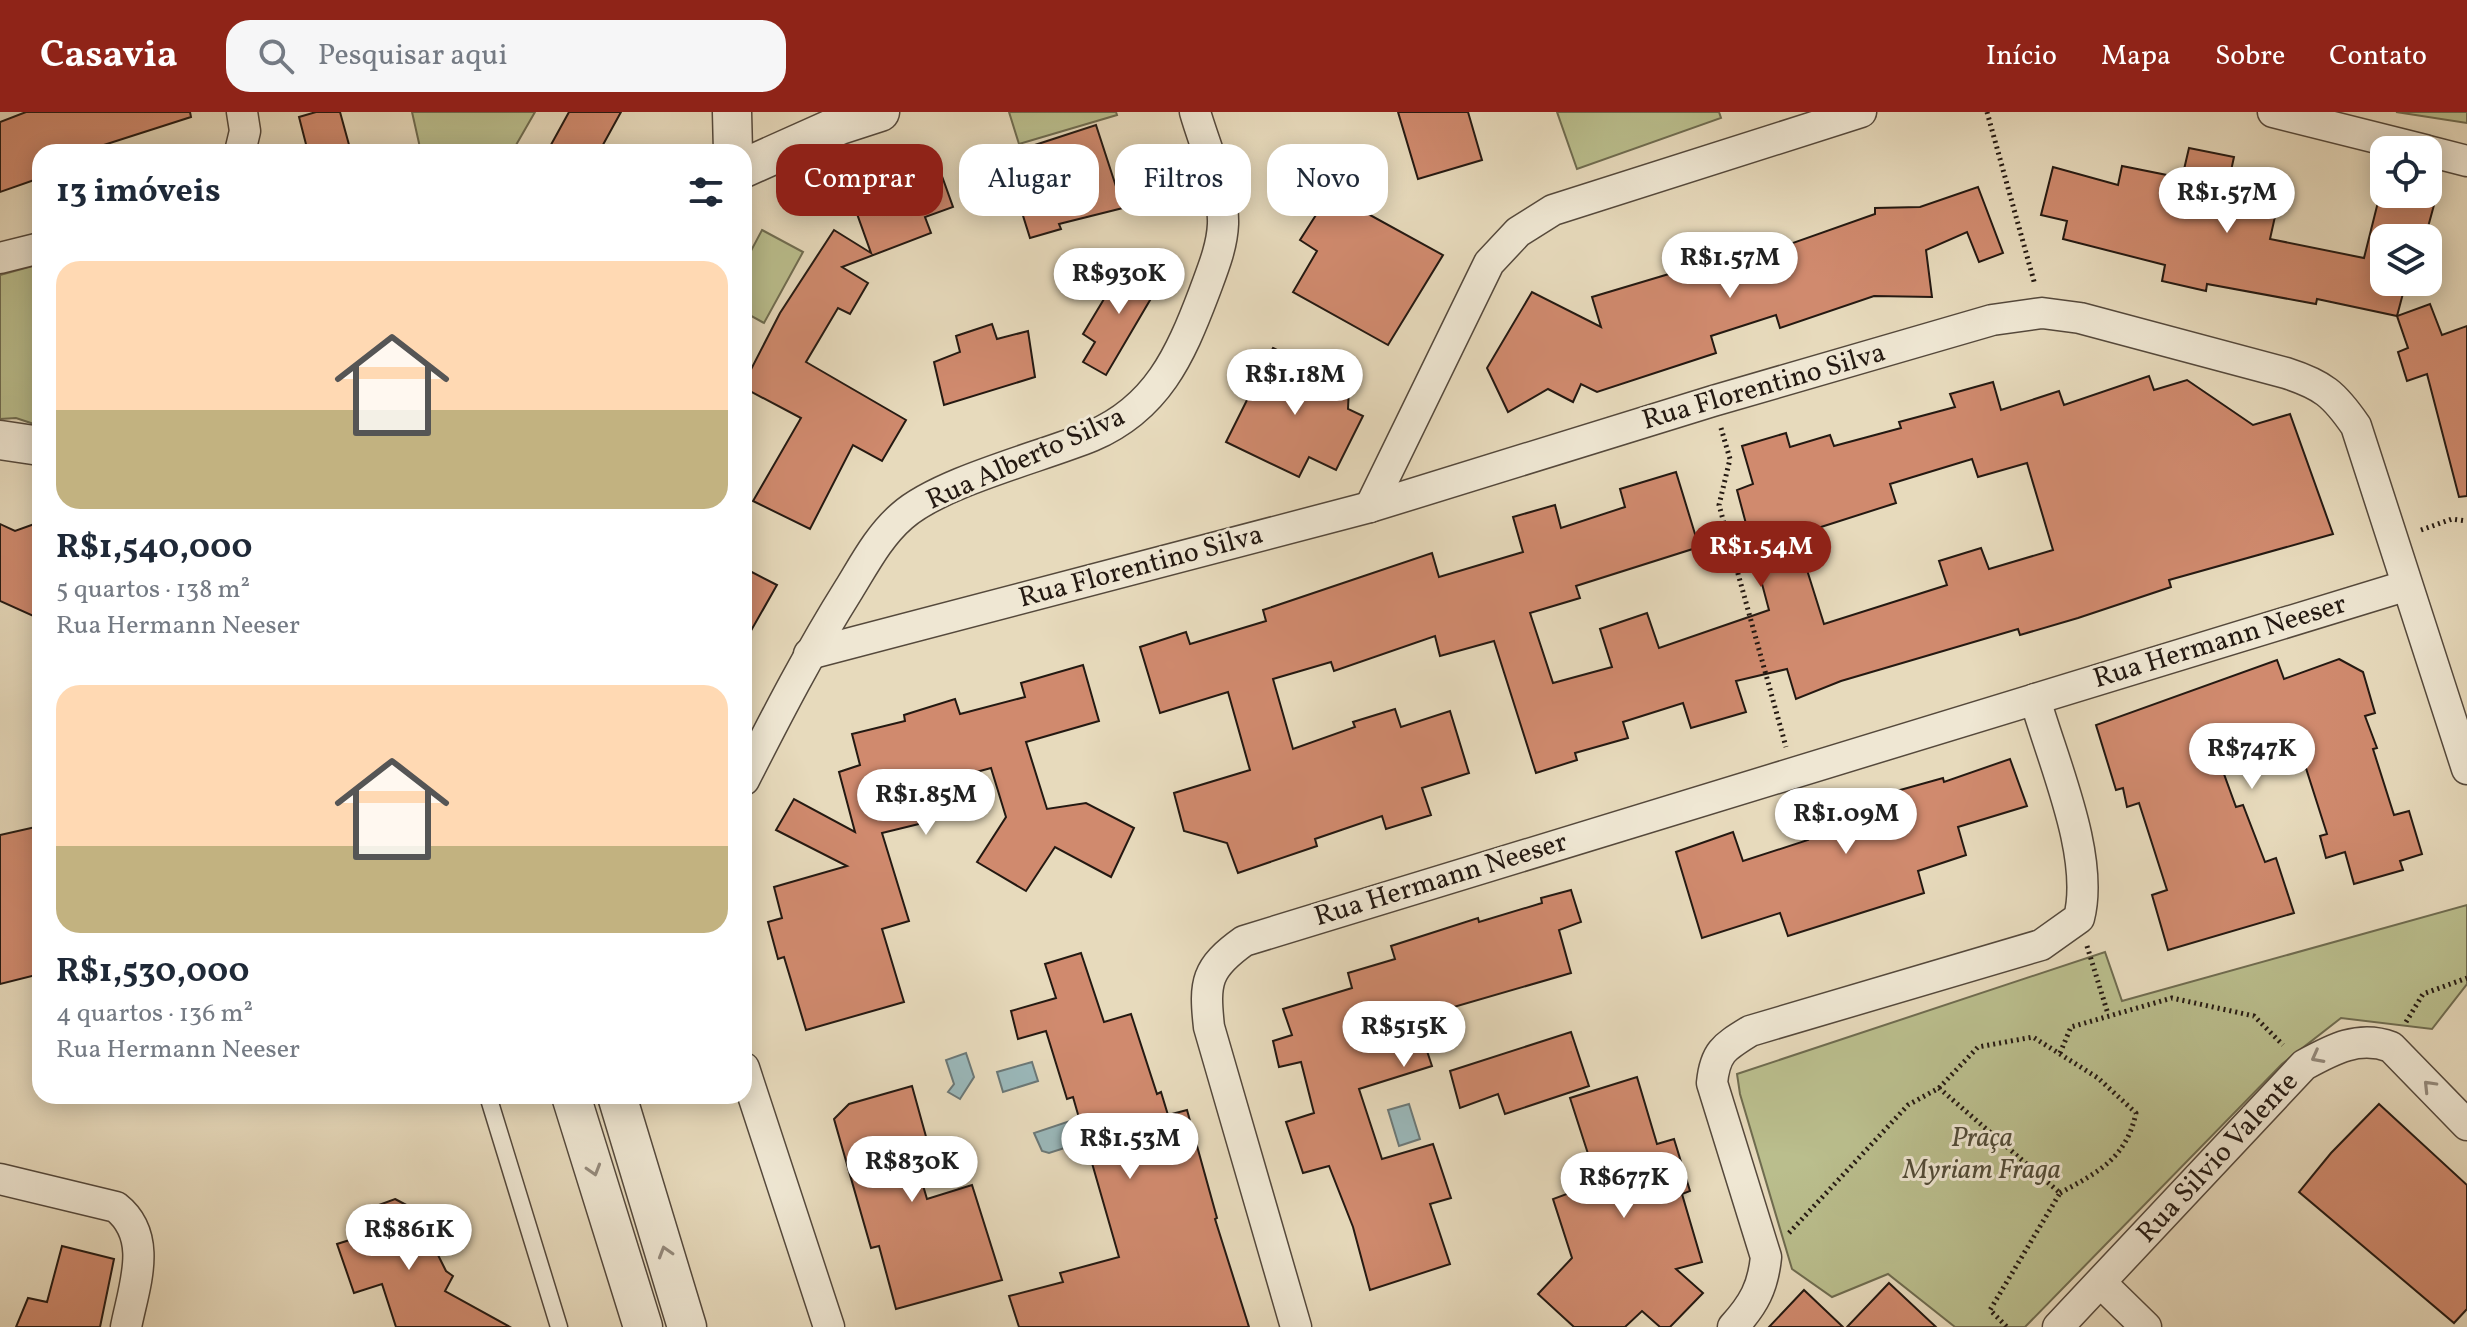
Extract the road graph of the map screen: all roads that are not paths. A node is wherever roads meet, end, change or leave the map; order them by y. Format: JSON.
{"nodes":[{"id":1,"x":242,"y":112,"type":"edge"},
{"id":2,"x":732,"y":112,"type":"edge"},
{"id":3,"x":880,"y":112,"type":"edge"},
{"id":4,"x":1195,"y":112,"type":"edge"},
{"id":5,"x":1861,"y":112,"type":"edge"},
{"id":6,"x":2273,"y":112,"type":"edge"},
{"id":7,"x":826,"y":118,"type":"edge"},
{"id":8,"x":2370,"y":136,"type":"edge"},
{"id":9,"x":242,"y":144,"type":"edge"},
{"id":10,"x":733,"y":144,"type":"edge"},
{"id":11,"x":2442,"y":154,"type":"edge"},
{"id":12,"x":2467,"y":161,"type":"edge"},
{"id":13,"x":752,"y":163,"type":"edge"},
{"id":14,"x":32,"y":250,"type":"edge"},
{"id":15,"x":0,"y":258,"type":"edge"},
{"id":16,"x":0,"y":440,"type":"edge"},
{"id":17,"x":32,"y":445,"type":"edge"},
{"id":18,"x":1370,"y":507,"type":"junction"},
{"id":19,"x":2405,"y":586,"type":"junction"},
{"id":20,"x":809,"y":654,"type":"junction"},
{"id":21,"x":2035,"y":699,"type":"junction"},
{"id":22,"x":752,"y":764,"type":"edge"},
{"id":23,"x":2467,"y":769,"type":"edge"},
{"id":24,"x":752,"y":1092,"type":"edge"},
{"id":25,"x":490,"y":1104,"type":"edge"},
{"id":26,"x":573,"y":1104,"type":"edge"},
{"id":27,"x":619,"y":1104,"type":"edge"},
{"id":28,"x":2467,"y":1125,"type":"edge"},
{"id":29,"x":0,"y":1179,"type":"edge"},
{"id":30,"x":2101,"y":1283,"type":"junction"},
{"id":31,"x":126,"y":1327,"type":"edge"},
{"id":32,"x":559,"y":1327,"type":"edge"},
{"id":33,"x":643,"y":1327,"type":"edge"},
{"id":34,"x":687,"y":1327,"type":"edge"},
{"id":35,"x":829,"y":1327,"type":"edge"},
{"id":36,"x":1296,"y":1327,"type":"edge"},
{"id":37,"x":1733,"y":1327,"type":"edge"},
{"id":38,"x":2058,"y":1327,"type":"edge"},
{"id":39,"x":2146,"y":1327,"type":"edge"}],
"edges":[{"from":1,"to":9,"type":"street"},
{"from":2,"to":10,"type":"street"},
{"from":3,"to":7,"type":"street"},
{"from":4,"to":20,"type":"street","name":"Rua Alberto Silva"},
{"from":5,"to":18,"type":"street"},
{"from":6,"to":8,"type":"street"},
{"from":7,"to":13,"type":"street"},
{"from":11,"to":12,"type":"street"},
{"from":14,"to":15,"type":"street"},
{"from":16,"to":17,"type":"street"},
{"from":18,"to":19,"type":"street","name":"Rua Florentino Silva"},
{"from":18,"to":20,"type":"street","name":"Rua Florentino Silva"},
{"from":19,"to":21,"type":"street","name":"Rua Hermann Neeser"},
{"from":19,"to":23,"type":"street","name":"Rua Florentino Silva"},
{"from":20,"to":22,"type":"street","name":"Rua Alberto Silva"},
{"from":21,"to":36,"type":"street","name":"Rua Hermann Neeser"},
{"from":21,"to":37,"type":"street"},
{"from":24,"to":35,"type":"street"},
{"from":25,"to":32,"type":"lane"},
{"from":26,"to":33,"type":"street","one_way":true},
{"from":34,"to":27,"type":"street","one_way":true},
{"from":28,"to":30,"type":"street","name":"Rua Silvio Valente","one_way":true},
{"from":29,"to":31,"type":"street"},
{"from":30,"to":38,"type":"street","name":"Rua Silvio Valente"},
{"from":30,"to":39,"type":"street"}]}
